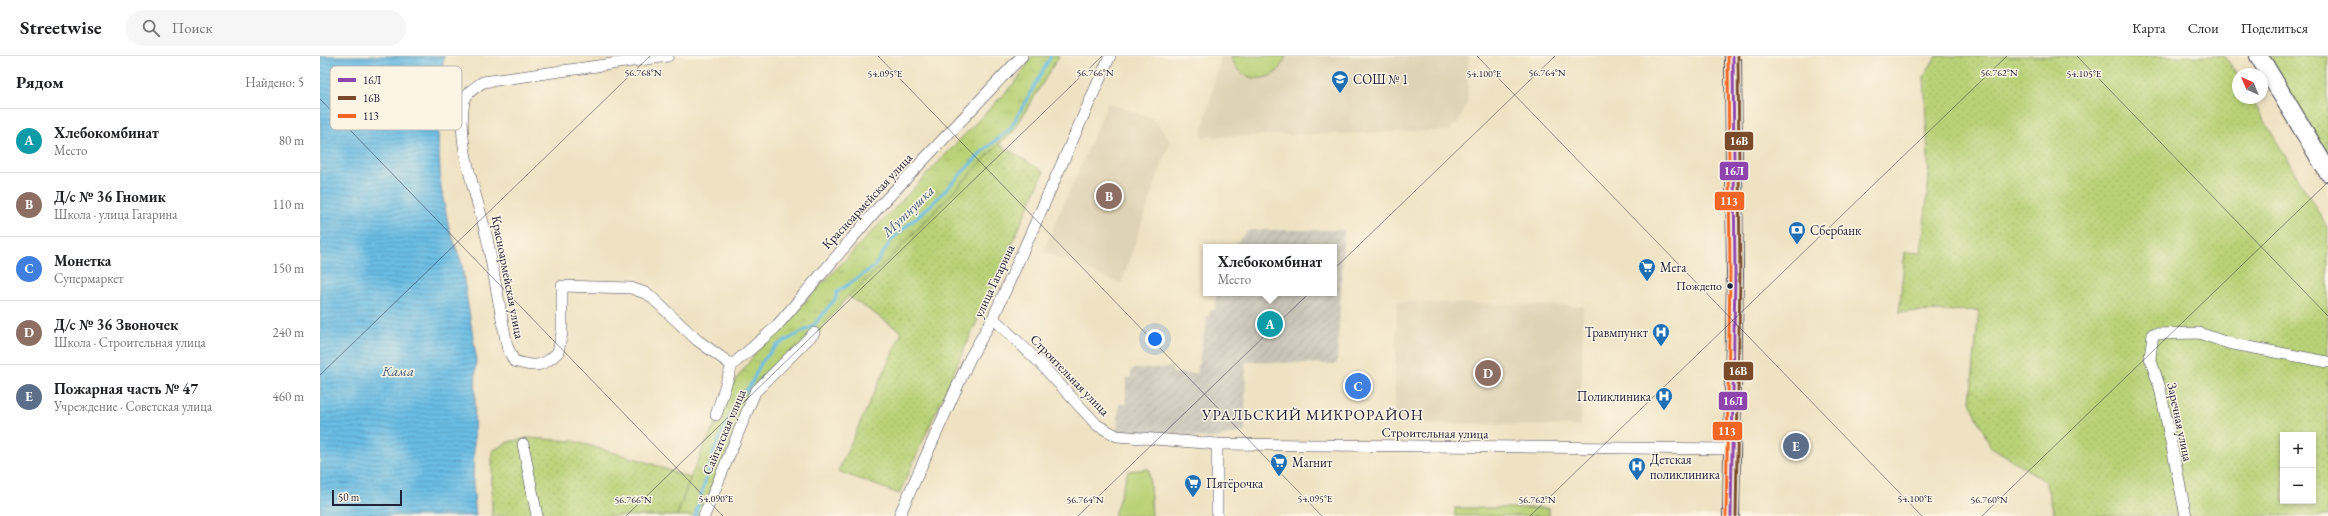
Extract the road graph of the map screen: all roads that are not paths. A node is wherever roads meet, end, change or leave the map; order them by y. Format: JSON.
{"nodes":[{"id":1,"x":668,"y":56,"type":"edge"},
{"id":2,"x":1022,"y":56,"type":"edge"},
{"id":3,"x":1110,"y":56,"type":"edge"},
{"id":4,"x":1732,"y":56,"type":"edge"},
{"id":5,"x":2259,"y":56,"type":"edge"},
{"id":6,"x":2328,"y":172,"type":"edge"},
{"id":7,"x":993,"y":318,"type":"junction"},
{"id":8,"x":814,"y":333,"type":"dead end"},
{"id":9,"x":2328,"y":362,"type":"edge"},
{"id":10,"x":732,"y":365,"type":"junction"},
{"id":11,"x":716,"y":415,"type":"dead end"},
{"id":12,"x":523,"y":444,"type":"dead end"},
{"id":13,"x":1217,"y":444,"type":"junction"},
{"id":14,"x":1733,"y":449,"type":"junction"},
{"id":15,"x":537,"y":516,"type":"edge"},
{"id":16,"x":704,"y":516,"type":"edge"},
{"id":17,"x":899,"y":516,"type":"edge"},
{"id":18,"x":1217,"y":516,"type":"edge"},
{"id":19,"x":1731,"y":516,"type":"edge"},
{"id":20,"x":2186,"y":516,"type":"edge"}],
"edges":[{"from":1,"to":10,"type":"street","name":"Красноармейская улица"},
{"from":2,"to":10,"type":"street","name":"Красноармейская улица"},
{"from":3,"to":7,"type":"street","name":"улица Гагарина"},
{"from":4,"to":14,"type":"main road"},
{"from":5,"to":6,"type":"main road"},
{"from":7,"to":13,"type":"street","name":"Строительная улица"},
{"from":7,"to":17,"type":"street","name":"улица Гагарина"},
{"from":8,"to":16,"type":"street","name":"Сайгатская улица"},
{"from":9,"to":20,"type":"street","name":"Заречная улица"},
{"from":10,"to":11,"type":"street"},
{"from":12,"to":15,"type":"street"},
{"from":13,"to":14,"type":"street","name":"Строительная улица"},
{"from":13,"to":18,"type":"street"},
{"from":14,"to":19,"type":"main road"}]}
